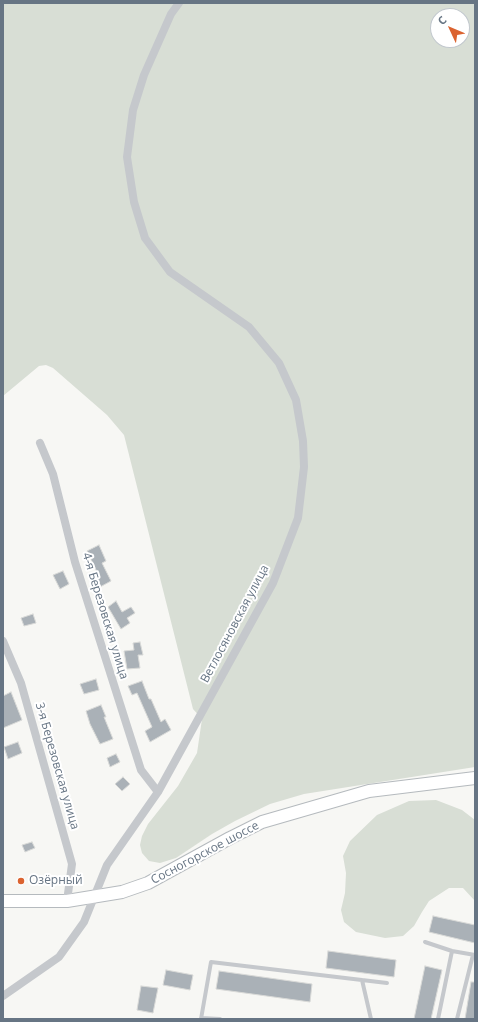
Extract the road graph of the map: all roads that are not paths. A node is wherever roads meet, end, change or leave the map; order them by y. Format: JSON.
{"nodes":[{"id":1,"x":179,"y":3,"type":"edge"},
{"id":2,"x":40,"y":443,"type":"dead end"},
{"id":3,"x":3,"y":641,"type":"edge"},
{"id":4,"x":475,"y":778,"type":"edge"},
{"id":5,"x":158,"y":792,"type":"junction"},
{"id":6,"x":94,"y":897,"type":"junction"},
{"id":7,"x":3,"y":901,"type":"edge"},
{"id":8,"x":67,"y":901,"type":"junction"},
{"id":9,"x":425,"y":942,"type":"dead end"},
{"id":10,"x":452,"y":951,"type":"junction"},
{"id":11,"x":474,"y":955,"type":"edge"},
{"id":12,"x":362,"y":980,"type":"junction"},
{"id":13,"x":387,"y":983,"type":"dead end"},
{"id":14,"x":3,"y":996,"type":"edge"},
{"id":15,"x":201,"y":1018,"type":"edge"},
{"id":16,"x":220,"y":1019,"type":"edge"},
{"id":17,"x":372,"y":1019,"type":"edge"},
{"id":18,"x":438,"y":1019,"type":"edge"},
{"id":19,"x":457,"y":1019,"type":"edge"}],
"edges":[{"from":1,"to":5,"type":"street","name":"Ветлосяновская улица"},
{"from":2,"to":5,"type":"street","name":"4-я Березовская улица"},
{"from":3,"to":8,"type":"street","name":"3-я Березовская улица"},
{"from":4,"to":6,"type":"main road","name":"Сосногорское шоссе"},
{"from":5,"to":6,"type":"street","name":"Ветлосяновская улица"},
{"from":6,"to":8,"type":"main road","name":"Сосногорское шоссе"},
{"from":6,"to":14,"type":"street","name":"Ветлосяновская улица"},
{"from":7,"to":8,"type":"main road","name":"Сосногорское шоссе"},
{"from":9,"to":10,"type":"lane"},
{"from":10,"to":11,"type":"lane"},
{"from":10,"to":18,"type":"lane"},
{"from":11,"to":19,"type":"lane"},
{"from":12,"to":13,"type":"lane"},
{"from":12,"to":15,"type":"lane"},
{"from":12,"to":17,"type":"lane"},
{"from":15,"to":16,"type":"lane"}]}
